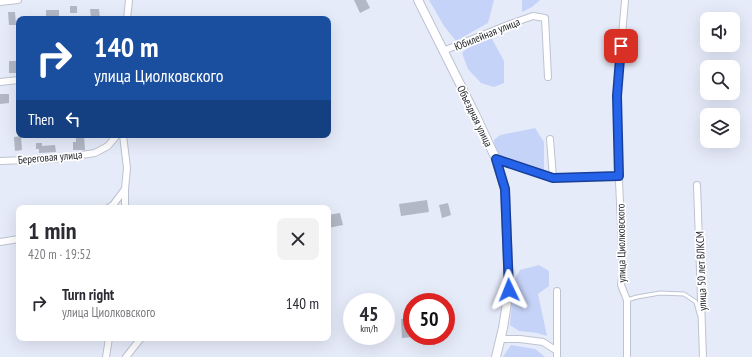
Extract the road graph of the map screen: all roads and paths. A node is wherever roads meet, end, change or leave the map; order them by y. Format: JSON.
{"nodes":[{"id":1,"x":18,"y":0,"type":"edge"},
{"id":2,"x":129,"y":0,"type":"edge"},
{"id":3,"x":418,"y":0,"type":"edge"},
{"id":4,"x":625,"y":0,"type":"edge"},
{"id":5,"x":0,"y":2,"type":"edge"},
{"id":6,"x":127,"y":16,"type":"edge"},
{"id":7,"x":443,"y":51,"type":"junction"},
{"id":8,"x":548,"y":77,"type":"dead end"},
{"id":9,"x":16,"y":80,"type":"edge"},
{"id":10,"x":0,"y":82,"type":"edge"},
{"id":11,"x":115,"y":138,"type":"edge"},
{"id":12,"x":123,"y":138,"type":"edge"},
{"id":13,"x":550,"y":139,"type":"dead end"},
{"id":14,"x":496,"y":159,"type":"junction"},
{"id":15,"x":0,"y":161,"type":"edge"},
{"id":16,"x":619,"y":176,"type":"junction"},
{"id":17,"x":553,"y":178,"type":"junction"},
{"id":18,"x":697,"y":186,"type":"dead end"},
{"id":19,"x":125,"y":189,"type":"junction"},
{"id":20,"x":113,"y":205,"type":"edge"},
{"id":21,"x":125,"y":205,"type":"edge"},
{"id":22,"x":16,"y":239,"type":"edge"},
{"id":23,"x":0,"y":242,"type":"edge"},
{"id":24,"x":557,"y":292,"type":"dead end"},
{"id":25,"x":627,"y":300,"type":"junction"},
{"id":26,"x":703,"y":327,"type":"junction"},
{"id":27,"x":501,"y":339,"type":"junction"},
{"id":28,"x":109,"y":341,"type":"edge"},
{"id":29,"x":138,"y":341,"type":"edge"},
{"id":30,"x":557,"y":354,"type":"edge"},
{"id":31,"x":106,"y":357,"type":"edge"},
{"id":32,"x":126,"y":357,"type":"edge"},
{"id":33,"x":496,"y":357,"type":"edge"},
{"id":34,"x":627,"y":357,"type":"edge"},
{"id":35,"x":703,"y":357,"type":"edge"}],
"edges":[{"from":1,"to":5,"type":"street"},
{"from":2,"to":6,"type":"street"},
{"from":3,"to":7,"type":"main road","name":"Объездная улица"},
{"from":4,"to":16,"type":"street","name":"улица Циолковского"},
{"from":7,"to":8,"type":"street","name":"Юбилейная улица"},
{"from":7,"to":14,"type":"main road","name":"Объездная улица"},
{"from":9,"to":10,"type":"street"},
{"from":11,"to":15,"type":"street","name":"Береговая улица"},
{"from":12,"to":19,"type":"street"},
{"from":13,"to":17,"type":"street"},
{"from":14,"to":17,"type":"street"},
{"from":14,"to":27,"type":"main road","name":"Объездная улица"},
{"from":16,"to":17,"type":"street"},
{"from":16,"to":25,"type":"street","name":"улица Циолковского"},
{"from":18,"to":26,"type":"street","name":"улица 50 лет ВЛКСМ"},
{"from":19,"to":20,"type":"street"},
{"from":19,"to":21,"type":"street"},
{"from":22,"to":23,"type":"street"},
{"from":24,"to":30,"type":"street"},
{"from":25,"to":26,"type":"lane"},
{"from":25,"to":34,"type":"street","name":"улица Циолковского"},
{"from":26,"to":35,"type":"street","name":"улица 50 лет ВЛКСМ"},
{"from":27,"to":30,"type":"street"},
{"from":27,"to":33,"type":"main road","name":"Объездная улица"},
{"from":28,"to":31,"type":"street"},
{"from":29,"to":32,"type":"street"}]}
